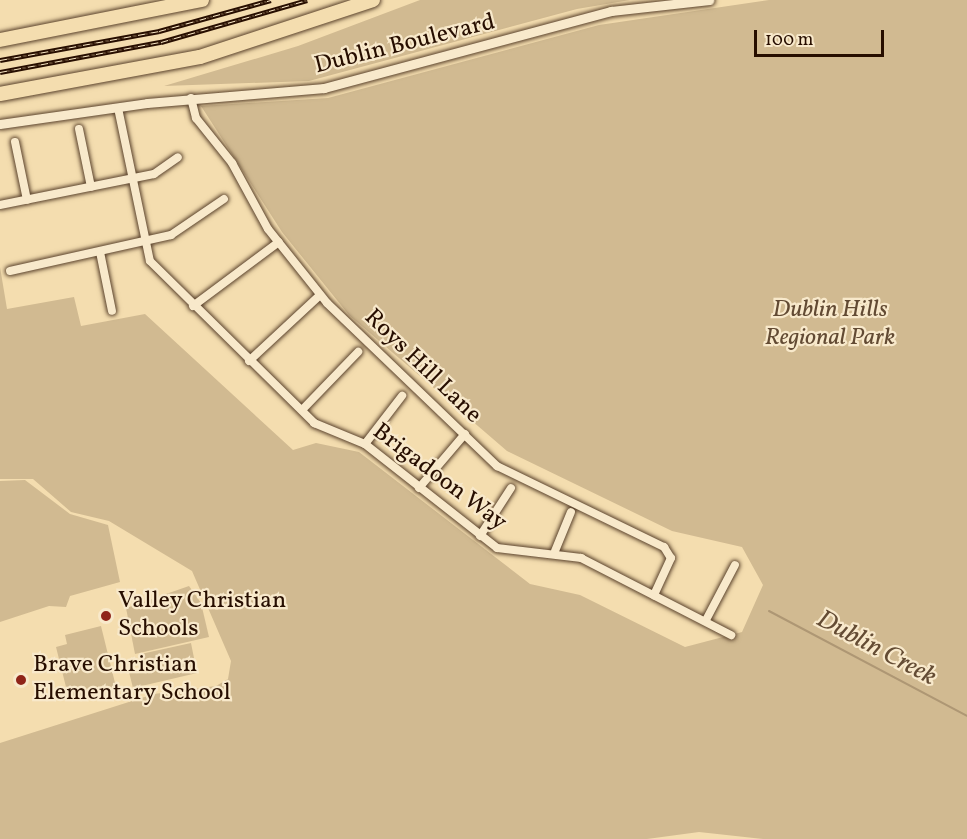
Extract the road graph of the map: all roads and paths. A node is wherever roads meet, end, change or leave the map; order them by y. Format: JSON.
{"nodes":[{"id":1,"x":202,"y":0,"type":"edge"},
{"id":2,"x":373,"y":0,"type":"edge"},
{"id":3,"x":709,"y":0,"type":"edge"},
{"id":4,"x":0,"y":40,"type":"edge"},
{"id":5,"x":0,"y":94,"type":"edge"},
{"id":6,"x":190,"y":98,"type":"junction"},
{"id":7,"x":117,"y":108,"type":"junction"},
{"id":8,"x":0,"y":124,"type":"edge"},
{"id":9,"x":79,"y":129,"type":"dead end"},
{"id":10,"x":15,"y":142,"type":"dead end"},
{"id":11,"x":178,"y":157,"type":"dead end"},
{"id":12,"x":130,"y":178,"type":"junction"},
{"id":13,"x":91,"y":187,"type":"junction"},
{"id":14,"x":224,"y":199,"type":"dead end"},
{"id":15,"x":27,"y":200,"type":"junction"},
{"id":16,"x":0,"y":206,"type":"edge"},
{"id":17,"x":279,"y":242,"type":"junction"},
{"id":18,"x":146,"y":243,"type":"junction"},
{"id":19,"x":100,"y":252,"type":"junction"},
{"id":20,"x":10,"y":271,"type":"dead end"},
{"id":21,"x":320,"y":295,"type":"junction"},
{"id":22,"x":194,"y":306,"type":"junction"},
{"id":23,"x":112,"y":311,"type":"dead end"},
{"id":24,"x":357,"y":352,"type":"dead end"},
{"id":25,"x":249,"y":361,"type":"junction"},
{"id":26,"x":402,"y":396,"type":"dead end"},
{"id":27,"x":302,"y":411,"type":"junction"},
{"id":28,"x":465,"y":434,"type":"junction"},
{"id":29,"x":365,"y":444,"type":"junction"},
{"id":30,"x":419,"y":488,"type":"junction"},
{"id":31,"x":511,"y":488,"type":"dead end"},
{"id":32,"x":571,"y":512,"type":"dead end"},
{"id":33,"x":480,"y":536,"type":"junction"},
{"id":34,"x":555,"y":551,"type":"junction"},
{"id":35,"x":735,"y":565,"type":"dead end"},
{"id":36,"x":654,"y":595,"type":"junction"},
{"id":37,"x":706,"y":620,"type":"junction"},
{"id":38,"x":731,"y":635,"type":"dead end"}],
"edges":[{"from":1,"to":4,"type":"highway"},
{"from":2,"to":5,"type":"highway"},
{"from":3,"to":6,"type":"street","name":"Dublin Boulevard"},
{"from":6,"to":7,"type":"street","name":"Dublin Boulevard"},
{"from":6,"to":17,"type":"street","name":"Roys Hill Lane"},
{"from":7,"to":8,"type":"street","name":"Dublin Boulevard"},
{"from":7,"to":12,"type":"street","name":"Brigadoon Way"},
{"from":9,"to":13,"type":"street"},
{"from":10,"to":15,"type":"street"},
{"from":11,"to":12,"type":"street"},
{"from":12,"to":13,"type":"street"},
{"from":12,"to":18,"type":"street","name":"Brigadoon Way"},
{"from":13,"to":15,"type":"street"},
{"from":14,"to":18,"type":"street"},
{"from":15,"to":16,"type":"street"},
{"from":17,"to":21,"type":"street","name":"Roys Hill Lane"},
{"from":17,"to":22,"type":"street"},
{"from":18,"to":19,"type":"street"},
{"from":18,"to":22,"type":"street","name":"Brigadoon Way"},
{"from":19,"to":20,"type":"street"},
{"from":19,"to":23,"type":"street"},
{"from":21,"to":25,"type":"street"},
{"from":21,"to":28,"type":"street","name":"Roys Hill Lane"},
{"from":22,"to":25,"type":"street","name":"Brigadoon Way"},
{"from":24,"to":27,"type":"street"},
{"from":25,"to":27,"type":"street","name":"Brigadoon Way"},
{"from":26,"to":29,"type":"street"},
{"from":27,"to":29,"type":"street","name":"Brigadoon Way"},
{"from":28,"to":30,"type":"street"},
{"from":28,"to":36,"type":"street","name":"Roys Hill Lane"},
{"from":29,"to":30,"type":"street","name":"Brigadoon Way"},
{"from":30,"to":33,"type":"street","name":"Brigadoon Way"},
{"from":31,"to":33,"type":"street"},
{"from":32,"to":34,"type":"street"},
{"from":33,"to":34,"type":"street","name":"Brigadoon Way"},
{"from":34,"to":36,"type":"street","name":"Brigadoon Way"},
{"from":35,"to":37,"type":"street"},
{"from":36,"to":37,"type":"street","name":"Brigadoon Way"},
{"from":37,"to":38,"type":"street","name":"Brigadoon Way"}]}
